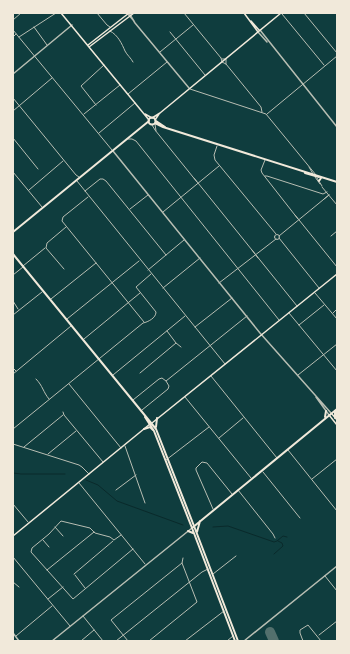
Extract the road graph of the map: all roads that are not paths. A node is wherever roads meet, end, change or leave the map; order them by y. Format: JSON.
{"nodes":[{"id":1,"x":21,"y":13,"type":"edge"},
{"id":2,"x":56,"y":13,"type":"edge"},
{"id":3,"x":61,"y":13,"type":"edge"},
{"id":4,"x":97,"y":13,"type":"edge"},
{"id":5,"x":134,"y":13,"type":"edge"},
{"id":6,"x":184,"y":13,"type":"edge"},
{"id":7,"x":244,"y":13,"type":"edge"},
{"id":8,"x":281,"y":13,"type":"edge"},
{"id":9,"x":304,"y":13,"type":"edge"},
{"id":10,"x":128,"y":14,"type":"edge"},
{"id":11,"x":13,"y":20,"type":"edge"},
{"id":12,"x":72,"y":25,"type":"junction"},
{"id":13,"x":107,"y":25,"type":"junction"},
{"id":14,"x":194,"y":25,"type":"junction"},
{"id":15,"x":34,"y":27,"type":"junction"},
{"id":16,"x":112,"y":28,"type":"junction"},
{"id":17,"x":13,"y":30,"type":"edge"},
{"id":18,"x":108,"y":30,"type":"junction"},
{"id":19,"x":259,"y":31,"type":"junction"},
{"id":20,"x":170,"y":32,"type":"dead end"},
{"id":21,"x":113,"y":33,"type":"junction"},
{"id":22,"x":16,"y":34,"type":"junction"},
{"id":23,"x":13,"y":37,"type":"edge"},
{"id":24,"x":19,"y":37,"type":"junction"},
{"id":25,"x":176,"y":39,"type":"junction"},
{"id":26,"x":48,"y":45,"type":"junction"},
{"id":27,"x":89,"y":46,"type":"junction"},
{"id":28,"x":160,"y":52,"type":"junction"},
{"id":29,"x":337,"y":53,"type":"edge"},
{"id":30,"x":34,"y":56,"type":"junction"},
{"id":31,"x":337,"y":56,"type":"edge"},
{"id":32,"x":221,"y":58,"type":"junction"},
{"id":33,"x":226,"y":59,"type":"junction"},
{"id":34,"x":167,"y":61,"type":"junction"},
{"id":35,"x":133,"y":62,"type":"dead end"},
{"id":36,"x":222,"y":62,"type":"junction"},
{"id":37,"x":226,"y":64,"type":"junction"},
{"id":38,"x":104,"y":65,"type":"junction"},
{"id":39,"x":324,"y":66,"type":"junction"},
{"id":40,"x":13,"y":74,"type":"edge"},
{"id":41,"x":206,"y":75,"type":"junction"},
{"id":42,"x":52,"y":78,"type":"junction"},
{"id":43,"x":303,"y":84,"type":"junction"},
{"id":44,"x":120,"y":85,"type":"junction"},
{"id":45,"x":190,"y":88,"type":"junction"},
{"id":46,"x":128,"y":94,"type":"junction"},
{"id":47,"x":13,"y":98,"type":"edge"},
{"id":48,"x":136,"y":103,"type":"junction"},
{"id":49,"x":96,"y":105,"type":"junction"},
{"id":50,"x":19,"y":106,"type":"junction"},
{"id":51,"x":13,"y":111,"type":"edge"},
{"id":52,"x":142,"y":111,"type":"junction"},
{"id":53,"x":261,"y":112,"type":"junction"},
{"id":54,"x":160,"y":113,"type":"junction"},
{"id":55,"x":83,"y":115,"type":"junction"},
{"id":56,"x":267,"y":115,"type":"junction"},
{"id":57,"x":152,"y":118,"type":"junction"},
{"id":58,"x":149,"y":121,"type":"junction"},
{"id":59,"x":154,"y":123,"type":"junction"},
{"id":60,"x":142,"y":127,"type":"junction"},
{"id":61,"x":337,"y":127,"type":"edge"},
{"id":62,"x":98,"y":133,"type":"junction"},
{"id":63,"x":13,"y":138,"type":"edge"},
{"id":64,"x":128,"y":139,"type":"junction"},
{"id":65,"x":218,"y":144,"type":"junction"},
{"id":66,"x":113,"y":151,"type":"junction"},
{"id":67,"x":265,"y":159,"type":"junction"},
{"id":68,"x":64,"y":161,"type":"junction"},
{"id":69,"x":220,"y":166,"type":"junction"},
{"id":70,"x":38,"y":169,"type":"dead end"},
{"id":71,"x":13,"y":172,"type":"edge"},
{"id":72,"x":315,"y":175,"type":"junction"},
{"id":73,"x":80,"y":177,"type":"junction"},
{"id":74,"x":264,"y":177,"type":"junction"},
{"id":75,"x":321,"y":178,"type":"junction"},
{"id":76,"x":330,"y":180,"type":"junction"},
{"id":77,"x":76,"y":181,"type":"junction"},
{"id":78,"x":319,"y":181,"type":"junction"},
{"id":79,"x":337,"y":182,"type":"edge"},
{"id":80,"x":198,"y":183,"type":"junction"},
{"id":81,"x":322,"y":186,"type":"junction"},
{"id":82,"x":29,"y":190,"type":"junction"},
{"id":83,"x":85,"y":192,"type":"junction"},
{"id":84,"x":327,"y":192,"type":"junction"},
{"id":85,"x":148,"y":194,"type":"junction"},
{"id":86,"x":324,"y":194,"type":"junction"},
{"id":87,"x":329,"y":195,"type":"junction"},
{"id":88,"x":89,"y":197,"type":"junction"},
{"id":89,"x":181,"y":197,"type":"junction"},
{"id":90,"x":324,"y":198,"type":"junction"},
{"id":91,"x":322,"y":200,"type":"junction"},
{"id":92,"x":337,"y":205,"type":"edge"},
{"id":93,"x":42,"y":207,"type":"junction"},
{"id":94,"x":130,"y":210,"type":"junction"},
{"id":95,"x":162,"y":212,"type":"junction"},
{"id":96,"x":298,"y":219,"type":"junction"},
{"id":97,"x":67,"y":227,"type":"junction"},
{"id":98,"x":13,"y":231,"type":"edge"},
{"id":99,"x":337,"y":231,"type":"edge"},
{"id":100,"x":331,"y":236,"type":"dead end"},
{"id":101,"x":277,"y":237,"type":"junction"},
{"id":102,"x":185,"y":240,"type":"junction"},
{"id":103,"x":46,"y":247,"type":"junction"},
{"id":104,"x":13,"y":254,"type":"edge"},
{"id":105,"x":255,"y":254,"type":"junction"},
{"id":106,"x":166,"y":255,"type":"junction"},
{"id":107,"x":200,"y":258,"type":"junction"},
{"id":108,"x":140,"y":260,"type":"junction"},
{"id":109,"x":96,"y":263,"type":"junction"},
{"id":110,"x":23,"y":266,"type":"junction"},
{"id":111,"x":238,"y":268,"type":"junction"},
{"id":112,"x":337,"y":268,"type":"edge"},
{"id":113,"x":64,"y":269,"type":"dead end"},
{"id":114,"x":148,"y":270,"type":"junction"},
{"id":115,"x":151,"y":274,"type":"junction"},
{"id":116,"x":337,"y":274,"type":"edge"},
{"id":117,"x":13,"y":275,"type":"edge"},
{"id":118,"x":112,"y":283,"type":"junction"},
{"id":119,"x":220,"y":283,"type":"junction"},
{"id":120,"x":163,"y":288,"type":"junction"},
{"id":121,"x":319,"y":289,"type":"junction"},
{"id":122,"x":43,"y":291,"type":"junction"},
{"id":123,"x":315,"y":292,"type":"junction"},
{"id":124,"x":140,"y":293,"type":"junction"},
{"id":125,"x":232,"y":298,"type":"junction"},
{"id":126,"x":50,"y":299,"type":"junction"},
{"id":127,"x":13,"y":302,"type":"edge"},
{"id":128,"x":128,"y":303,"type":"junction"},
{"id":129,"x":325,"y":304,"type":"junction"},
{"id":130,"x":297,"y":307,"type":"junction"},
{"id":131,"x":337,"y":309,"type":"edge"},
{"id":132,"x":19,"y":310,"type":"junction"},
{"id":133,"x":289,"y":313,"type":"junction"},
{"id":134,"x":332,"y":313,"type":"junction"},
{"id":135,"x":13,"y":315,"type":"edge"},
{"id":136,"x":186,"y":316,"type":"junction"},
{"id":137,"x":247,"y":316,"type":"junction"},
{"id":138,"x":337,"y":319,"type":"edge"},
{"id":139,"x":67,"y":320,"type":"junction"},
{"id":140,"x":280,"y":321,"type":"junction"},
{"id":141,"x":144,"y":323,"type":"junction"},
{"id":142,"x":299,"y":325,"type":"junction"},
{"id":143,"x":72,"y":326,"type":"junction"},
{"id":144,"x":195,"y":327,"type":"junction"},
{"id":145,"x":166,"y":331,"type":"junction"},
{"id":146,"x":262,"y":335,"type":"junction"},
{"id":147,"x":83,"y":340,"type":"junction"},
{"id":148,"x":176,"y":343,"type":"junction"},
{"id":149,"x":337,"y":344,"type":"edge"},
{"id":150,"x":210,"y":346,"type":"junction"},
{"id":151,"x":181,"y":347,"type":"dead end"},
{"id":152,"x":323,"y":355,"type":"junction"},
{"id":153,"x":99,"y":359,"type":"junction"},
{"id":154,"x":225,"y":364,"type":"junction"},
{"id":155,"x":13,"y":368,"type":"edge"},
{"id":156,"x":16,"y":371,"type":"junction"},
{"id":157,"x":337,"y":371,"type":"edge"},
{"id":158,"x":140,"y":373,"type":"dead end"},
{"id":159,"x":13,"y":374,"type":"edge"},
{"id":160,"x":113,"y":375,"type":"junction"},
{"id":161,"x":210,"y":376,"type":"junction"},
{"id":162,"x":298,"y":376,"type":"junction"},
{"id":163,"x":36,"y":379,"type":"dead end"},
{"id":164,"x":166,"y":381,"type":"junction"},
{"id":165,"x":68,"y":384,"type":"junction"},
{"id":166,"x":315,"y":395,"type":"junction"},
{"id":167,"x":185,"y":396,"type":"junction"},
{"id":168,"x":49,"y":400,"type":"junction"},
{"id":169,"x":132,"y":400,"type":"junction"},
{"id":170,"x":141,"y":410,"type":"junction"},
{"id":171,"x":336,"y":410,"type":"edge"},
{"id":172,"x":326,"y":411,"type":"junction"},
{"id":173,"x":64,"y":412,"type":"dead end"},
{"id":174,"x":330,"y":414,"type":"junction"},
{"id":175,"x":64,"y":415,"type":"junction"},
{"id":176,"x":157,"y":418,"type":"junction"},
{"id":177,"x":244,"y":418,"type":"junction"},
{"id":178,"x":325,"y":418,"type":"junction"},
{"id":179,"x":336,"y":419,"type":"edge"},
{"id":180,"x":151,"y":424,"type":"junction"},
{"id":181,"x":337,"y":425,"type":"edge"},
{"id":182,"x":209,"y":426,"type":"junction"},
{"id":183,"x":13,"y":429,"type":"edge"},
{"id":184,"x":144,"y":429,"type":"junction"},
{"id":185,"x":155,"y":430,"type":"junction"},
{"id":186,"x":77,"y":431,"type":"junction"},
{"id":187,"x":218,"y":438,"type":"junction"},
{"id":188,"x":13,"y":444,"type":"edge"},
{"id":189,"x":125,"y":445,"type":"junction"},
{"id":190,"x":24,"y":447,"type":"junction"},
{"id":191,"x":121,"y":448,"type":"junction"},
{"id":192,"x":287,"y":449,"type":"junction"},
{"id":193,"x":48,"y":455,"type":"junction"},
{"id":194,"x":277,"y":458,"type":"junction"},
{"id":195,"x":337,"y":459,"type":"edge"},
{"id":196,"x":167,"y":460,"type":"junction"},
{"id":197,"x":103,"y":462,"type":"junction"},
{"id":198,"x":262,"y":470,"type":"junction"},
{"id":199,"x":89,"y":474,"type":"junction"},
{"id":200,"x":136,"y":475,"type":"junction"},
{"id":201,"x":252,"y":478,"type":"junction"},
{"id":202,"x":311,"y":479,"type":"junction"},
{"id":203,"x":79,"y":482,"type":"junction"},
{"id":204,"x":116,"y":490,"type":"dead end"},
{"id":205,"x":237,"y":490,"type":"junction"},
{"id":206,"x":232,"y":494,"type":"junction"},
{"id":207,"x":145,"y":502,"type":"dead end"},
{"id":208,"x":13,"y":504,"type":"edge"},
{"id":209,"x":336,"y":508,"type":"edge"},
{"id":210,"x":213,"y":510,"type":"junction"},
{"id":211,"x":337,"y":511,"type":"edge"},
{"id":212,"x":300,"y":518,"type":"dead end"},
{"id":213,"x":192,"y":520,"type":"junction"},
{"id":214,"x":201,"y":520,"type":"junction"},
{"id":215,"x":198,"y":522,"type":"junction"},
{"id":216,"x":29,"y":523,"type":"junction"},
{"id":217,"x":55,"y":527,"type":"junction"},
{"id":218,"x":193,"y":527,"type":"junction"},
{"id":219,"x":188,"y":531,"type":"junction"},
{"id":220,"x":94,"y":532,"type":"junction"},
{"id":221,"x":195,"y":533,"type":"junction"},
{"id":222,"x":121,"y":535,"type":"junction"},
{"id":223,"x":13,"y":536,"type":"edge"},
{"id":224,"x":63,"y":536,"type":"dead end"},
{"id":225,"x":274,"y":538,"type":"dead end"},
{"id":226,"x":43,"y":539,"type":"junction"},
{"id":227,"x":114,"y":540,"type":"junction"},
{"id":228,"x":49,"y":547,"type":"dead end"},
{"id":229,"x":133,"y":549,"type":"junction"},
{"id":230,"x":236,"y":556,"type":"dead end"},
{"id":231,"x":13,"y":557,"type":"edge"},
{"id":232,"x":183,"y":558,"type":"dead end"},
{"id":233,"x":182,"y":563,"type":"junction"},
{"id":234,"x":146,"y":565,"type":"junction"},
{"id":235,"x":337,"y":566,"type":"edge"},
{"id":236,"x":209,"y":568,"type":"junction"},
{"id":237,"x":46,"y":570,"type":"junction"},
{"id":238,"x":70,"y":573,"type":"dead end"},
{"id":239,"x":74,"y":574,"type":"junction"},
{"id":240,"x":213,"y":575,"type":"junction"},
{"id":241,"x":325,"y":576,"type":"junction"},
{"id":242,"x":190,"y":581,"type":"junction"},
{"id":243,"x":13,"y":582,"type":"edge"},
{"id":244,"x":19,"y":587,"type":"dead end"},
{"id":245,"x":63,"y":587,"type":"junction"},
{"id":246,"x":85,"y":588,"type":"junction"},
{"id":247,"x":337,"y":591,"type":"edge"},
{"id":248,"x":48,"y":599,"type":"junction"},
{"id":249,"x":53,"y":606,"type":"junction"},
{"id":250,"x":225,"y":610,"type":"junction"},
{"id":251,"x":83,"y":616,"type":"junction"},
{"id":252,"x":337,"y":621,"type":"edge"},
{"id":253,"x":70,"y":626,"type":"junction"},
{"id":254,"x":94,"y":630,"type":"junction"},
{"id":255,"x":13,"y":634,"type":"edge"},
{"id":256,"x":123,"y":635,"type":"junction"},
{"id":257,"x":15,"y":636,"type":"junction"},
{"id":258,"x":233,"y":636,"type":"junction"},
{"id":259,"x":318,"y":636,"type":"junction"},
{"id":260,"x":19,"y":641,"type":"edge"},
{"id":261,"x":52,"y":641,"type":"edge"},
{"id":262,"x":81,"y":641,"type":"edge"},
{"id":263,"x":103,"y":641,"type":"edge"},
{"id":264,"x":116,"y":641,"type":"edge"},
{"id":265,"x":128,"y":641,"type":"edge"},
{"id":266,"x":149,"y":641,"type":"edge"},
{"id":267,"x":185,"y":641,"type":"edge"},
{"id":268,"x":227,"y":641,"type":"edge"},
{"id":269,"x":235,"y":641,"type":"edge"},
{"id":270,"x":238,"y":641,"type":"edge"},
{"id":271,"x":244,"y":641,"type":"edge"},
{"id":272,"x":303,"y":641,"type":"edge"},
{"id":273,"x":321,"y":641,"type":"edge"}],
"edges":[{"from":1,"to":11,"type":"street"},
{"from":2,"to":15,"type":"street"},
{"from":3,"to":12,"type":"main road"},
{"from":4,"to":13,"type":"street"},
{"from":5,"to":10,"type":"main road"},
{"from":6,"to":14,"type":"street"},
{"from":7,"to":19,"type":"main road"},
{"from":8,"to":19,"type":"main road"},
{"from":8,"to":39,"type":"street"},
{"from":9,"to":29,"type":"street"},
{"from":10,"to":16,"type":"main road"},
{"from":10,"to":28,"type":"street"},
{"from":12,"to":26,"type":"street"},
{"from":12,"to":27,"type":"main road"},
{"from":13,"to":16,"type":"street"},
{"from":13,"to":18,"type":"street"},
{"from":14,"to":25,"type":"street"},
{"from":14,"to":32,"type":"street"},
{"from":15,"to":24,"type":"street"},
{"from":15,"to":26,"type":"street"},
{"from":16,"to":18,"type":"main road"},
{"from":16,"to":21,"type":"street"},
{"from":17,"to":22,"type":"street"},
{"from":18,"to":21,"type":"street"},
{"from":18,"to":27,"type":"main road"},
{"from":19,"to":33,"type":"main road"},
{"from":19,"to":43,"type":"street"},
{"from":20,"to":25,"type":"street"},
{"from":21,"to":35,"type":"street"},
{"from":22,"to":23,"type":"street"},
{"from":22,"to":24,"type":"street"},
{"from":24,"to":30,"type":"street"},
{"from":25,"to":28,"type":"street"},
{"from":25,"to":41,"type":"street"},
{"from":26,"to":30,"type":"street"},
{"from":27,"to":38,"type":"main road"},
{"from":28,"to":34,"type":"street"},
{"from":30,"to":40,"type":"street"},
{"from":30,"to":42,"type":"street"},
{"from":31,"to":39,"type":"street"},
{"from":32,"to":33,"type":"street"},
{"from":32,"to":36,"type":"street"},
{"from":33,"to":36,"type":"main road"},
{"from":33,"to":37,"type":"street"},
{"from":34,"to":45,"type":"street"},
{"from":34,"to":46,"type":"street"},
{"from":36,"to":37,"type":"street"},
{"from":36,"to":41,"type":"main road"},
{"from":37,"to":53,"type":"street"},
{"from":38,"to":44,"type":"main road"},
{"from":38,"to":49,"type":"street"},
{"from":39,"to":43,"type":"street"},
{"from":41,"to":45,"type":"main road"},
{"from":42,"to":50,"type":"street"},
{"from":42,"to":55,"type":"street"},
{"from":43,"to":56,"type":"street"},
{"from":43,"to":61,"type":"street"},
{"from":44,"to":46,"type":"main road"},
{"from":44,"to":49,"type":"street"},
{"from":45,"to":53,"type":"street"},
{"from":45,"to":54,"type":"main road"},
{"from":46,"to":48,"type":"main road"},
{"from":47,"to":50,"type":"street"},
{"from":48,"to":52,"type":"main road"},
{"from":48,"to":62,"type":"street"},
{"from":49,"to":55,"type":"street"},
{"from":50,"to":51,"type":"street"},
{"from":50,"to":68,"type":"street"},
{"from":52,"to":57,"type":"main road"},
{"from":52,"to":58,"type":"main road"},
{"from":53,"to":56,"type":"street"},
{"from":54,"to":57,"type":"main road"},
{"from":54,"to":59,"type":"main road"},
{"from":55,"to":62,"type":"street"},
{"from":56,"to":72,"type":"street"},
{"from":57,"to":58,"type":"main road"},
{"from":57,"to":59,"type":"main road"},
{"from":58,"to":59,"type":"main road"},
{"from":58,"to":60,"type":"main road"},
{"from":59,"to":60,"type":"main road"},
{"from":59,"to":65,"type":"main road"},
{"from":59,"to":80,"type":"street"},
{"from":60,"to":64,"type":"main road"},
{"from":62,"to":66,"type":"street"},
{"from":63,"to":70,"type":"street"},
{"from":64,"to":66,"type":"main road"},
{"from":64,"to":89,"type":"street"},
{"from":65,"to":67,"type":"main road"},
{"from":65,"to":69,"type":"street"},
{"from":66,"to":73,"type":"main road"},
{"from":66,"to":85,"type":"street"},
{"from":67,"to":72,"type":"main road"},
{"from":67,"to":74,"type":"street"},
{"from":68,"to":73,"type":"street"},
{"from":68,"to":82,"type":"street"},
{"from":69,"to":80,"type":"street"},
{"from":69,"to":101,"type":"street"},
{"from":71,"to":82,"type":"street"},
{"from":72,"to":75,"type":"main road"},
{"from":72,"to":76,"type":"main road"},
{"from":72,"to":78,"type":"street"},
{"from":72,"to":81,"type":"street"},
{"from":73,"to":77,"type":"main road"},
{"from":74,"to":86,"type":"street"},
{"from":74,"to":96,"type":"street"},
{"from":75,"to":76,"type":"main road"},
{"from":75,"to":78,"type":"main road"},
{"from":76,"to":79,"type":"main road"},
{"from":77,"to":83,"type":"street"},
{"from":77,"to":93,"type":"main road"},
{"from":78,"to":81,"type":"street"},
{"from":80,"to":89,"type":"street"},
{"from":80,"to":105,"type":"street"},
{"from":81,"to":84,"type":"street"},
{"from":82,"to":93,"type":"street"},
{"from":83,"to":88,"type":"street"},
{"from":83,"to":94,"type":"street"},
{"from":84,"to":86,"type":"street"},
{"from":84,"to":87,"type":"street"},
{"from":85,"to":94,"type":"street"},
{"from":85,"to":95,"type":"street"},
{"from":86,"to":90,"type":"street"},
{"from":87,"to":90,"type":"street"},
{"from":87,"to":91,"type":"street"},
{"from":87,"to":92,"type":"street"},
{"from":88,"to":97,"type":"street"},
{"from":88,"to":108,"type":"street"},
{"from":89,"to":95,"type":"street"},
{"from":89,"to":111,"type":"street"},
{"from":90,"to":91,"type":"street"},
{"from":91,"to":96,"type":"street"},
{"from":93,"to":98,"type":"main road"},
{"from":94,"to":106,"type":"street"},
{"from":95,"to":102,"type":"street"},
{"from":96,"to":101,"type":"street"},
{"from":96,"to":112,"type":"street"},
{"from":97,"to":103,"type":"street"},
{"from":97,"to":109,"type":"street"},
{"from":99,"to":100,"type":"street"},
{"from":101,"to":105,"type":"street"},
{"from":101,"to":121,"type":"street"},
{"from":102,"to":106,"type":"street"},
{"from":102,"to":107,"type":"street"},
{"from":103,"to":110,"type":"street"},
{"from":103,"to":113,"type":"street"},
{"from":104,"to":110,"type":"main road"},
{"from":105,"to":111,"type":"street"},
{"from":105,"to":130,"type":"street"},
{"from":106,"to":114,"type":"street"},
{"from":107,"to":119,"type":"street"},
{"from":107,"to":120,"type":"street"},
{"from":108,"to":114,"type":"street"},
{"from":108,"to":118,"type":"street"},
{"from":109,"to":118,"type":"street"},
{"from":109,"to":126,"type":"street"},
{"from":110,"to":117,"type":"street"},
{"from":110,"to":122,"type":"main road"},
{"from":111,"to":119,"type":"street"},
{"from":111,"to":140,"type":"street"},
{"from":114,"to":115,"type":"street"},
{"from":115,"to":120,"type":"street"},
{"from":115,"to":124,"type":"street"},
{"from":116,"to":121,"type":"main road"},
{"from":118,"to":128,"type":"street"},
{"from":118,"to":139,"type":"street"},
{"from":119,"to":125,"type":"street"},
{"from":120,"to":136,"type":"street"},
{"from":121,"to":123,"type":"main road"},
{"from":122,"to":126,"type":"main road"},
{"from":122,"to":132,"type":"street"},
{"from":123,"to":129,"type":"street"},
{"from":123,"to":130,"type":"main road"},
{"from":124,"to":128,"type":"street"},
{"from":124,"to":141,"type":"street"},
{"from":125,"to":137,"type":"street"},
{"from":125,"to":144,"type":"street"},
{"from":126,"to":139,"type":"main road"},
{"from":127,"to":132,"type":"street"},
{"from":128,"to":141,"type":"street"},
{"from":128,"to":147,"type":"street"},
{"from":129,"to":134,"type":"street"},
{"from":129,"to":142,"type":"street"},
{"from":130,"to":133,"type":"main road"},
{"from":131,"to":134,"type":"street"},
{"from":132,"to":135,"type":"street"},
{"from":133,"to":140,"type":"main road"},
{"from":133,"to":142,"type":"street"},
{"from":134,"to":138,"type":"street"},
{"from":136,"to":144,"type":"street"},
{"from":136,"to":145,"type":"street"},
{"from":137,"to":146,"type":"street"},
{"from":137,"to":150,"type":"street"},
{"from":139,"to":143,"type":"main road"},
{"from":140,"to":146,"type":"main road"},
{"from":141,"to":153,"type":"street"},
{"from":142,"to":152,"type":"street"},
{"from":143,"to":147,"type":"main road"},
{"from":143,"to":156,"type":"street"},
{"from":144,"to":150,"type":"street"},
{"from":145,"to":148,"type":"street"},
{"from":145,"to":160,"type":"street"},
{"from":146,"to":154,"type":"main road"},
{"from":146,"to":162,"type":"street"},
{"from":147,"to":153,"type":"main road"},
{"from":148,"to":151,"type":"street"},
{"from":148,"to":158,"type":"street"},
{"from":149,"to":152,"type":"street"},
{"from":150,"to":154,"type":"street"},
{"from":150,"to":164,"type":"street"},
{"from":152,"to":157,"type":"street"},
{"from":152,"to":162,"type":"street"},
{"from":153,"to":160,"type":"main road"},
{"from":153,"to":165,"type":"street"},
{"from":154,"to":161,"type":"main road"},
{"from":155,"to":156,"type":"street"},
{"from":156,"to":159,"type":"street"},
{"from":160,"to":169,"type":"main road"},
{"from":161,"to":167,"type":"main road"},
{"from":161,"to":177,"type":"street"},
{"from":162,"to":166,"type":"street"},
{"from":163,"to":168,"type":"street"},
{"from":164,"to":169,"type":"street"},
{"from":164,"to":170,"type":"street"},
{"from":165,"to":168,"type":"street"},
{"from":165,"to":191,"type":"street"},
{"from":166,"to":172,"type":"street"},
{"from":166,"to":174,"type":"street"},
{"from":167,"to":176,"type":"main road"},
{"from":167,"to":182,"type":"street"},
{"from":168,"to":183,"type":"street"},
{"from":169,"to":170,"type":"main road"},
{"from":170,"to":180,"type":"main road"},
{"from":171,"to":174,"type":"main road"},
{"from":171,"to":179,"type":"main road"},
{"from":172,"to":174,"type":"street"},
{"from":172,"to":178,"type":"main road"},
{"from":173,"to":175,"type":"street"},
{"from":174,"to":178,"type":"main road"},
{"from":174,"to":179,"type":"main road"},
{"from":174,"to":181,"type":"main road"},
{"from":175,"to":186,"type":"street"},
{"from":175,"to":190,"type":"street"},
{"from":176,"to":180,"type":"main road"},
{"from":176,"to":185,"type":"main road"},
{"from":177,"to":187,"type":"street"},
{"from":177,"to":194,"type":"street"},
{"from":178,"to":192,"type":"main road"},
{"from":180,"to":184,"type":"main road"},
{"from":180,"to":185,"type":"main road"},
{"from":182,"to":187,"type":"street"},
{"from":182,"to":196,"type":"street"},
{"from":184,"to":185,"type":"main road"},
{"from":184,"to":189,"type":"main road"},
{"from":185,"to":196,"type":"main road"},
{"from":186,"to":193,"type":"street"},
{"from":186,"to":197,"type":"street"},
{"from":187,"to":201,"type":"street"},
{"from":188,"to":190,"type":"street"},
{"from":189,"to":191,"type":"main road"},
{"from":189,"to":200,"type":"street"},
{"from":190,"to":193,"type":"street"},
{"from":191,"to":197,"type":"main road"},
{"from":192,"to":194,"type":"main road"},
{"from":192,"to":202,"type":"street"},
{"from":193,"to":199,"type":"street"},
{"from":194,"to":198,"type":"main road"},
{"from":195,"to":202,"type":"street"},
{"from":196,"to":213,"type":"main road"},
{"from":196,"to":218,"type":"main road"},
{"from":197,"to":199,"type":"main road"},
{"from":198,"to":201,"type":"main road"},
{"from":198,"to":212,"type":"street"},
{"from":199,"to":203,"type":"main road"},
{"from":200,"to":204,"type":"street"},
{"from":200,"to":207,"type":"street"},
{"from":201,"to":205,"type":"main road"},
{"from":202,"to":209,"type":"street"},
{"from":203,"to":216,"type":"main road"},
{"from":203,"to":222,"type":"street"},
{"from":205,"to":206,"type":"main road"},
{"from":205,"to":225,"type":"street"},
{"from":206,"to":210,"type":"main road"},
{"from":206,"to":210,"type":"street"},
{"from":208,"to":216,"type":"street"},
{"from":209,"to":211,"type":"street"},
{"from":210,"to":214,"type":"main road"},
{"from":213,"to":215,"type":"main road"},
{"from":213,"to":218,"type":"main road"},
{"from":214,"to":215,"type":"main road"},
{"from":214,"to":221,"type":"main road"},
{"from":215,"to":218,"type":"main road"},
{"from":216,"to":223,"type":"main road"},
{"from":217,"to":220,"type":"street"},
{"from":217,"to":224,"type":"street"},
{"from":217,"to":226,"type":"street"},
{"from":218,"to":219,"type":"street"},
{"from":218,"to":221,"type":"main road"},
{"from":219,"to":221,"type":"main road"},
{"from":219,"to":234,"type":"street"},
{"from":220,"to":227,"type":"street"},
{"from":220,"to":237,"type":"street"},
{"from":221,"to":236,"type":"main road"},
{"from":222,"to":227,"type":"street"},
{"from":222,"to":229,"type":"street"},
{"from":226,"to":228,"type":"street"},
{"from":226,"to":237,"type":"street"},
{"from":227,"to":239,"type":"street"},
{"from":229,"to":234,"type":"street"},
{"from":229,"to":246,"type":"street"},
{"from":230,"to":240,"type":"street"},
{"from":231,"to":248,"type":"street"},
{"from":232,"to":233,"type":"street"},
{"from":233,"to":242,"type":"street"},
{"from":233,"to":256,"type":"street"},
{"from":234,"to":251,"type":"street"},
{"from":235,"to":241,"type":"street"},
{"from":236,"to":240,"type":"main road"},
{"from":236,"to":242,"type":"street"},
{"from":236,"to":250,"type":"main road"},
{"from":237,"to":245,"type":"street"},
{"from":238,"to":239,"type":"street"},
{"from":239,"to":246,"type":"street"},
{"from":240,"to":250,"type":"main road"},
{"from":241,"to":247,"type":"street"},
{"from":241,"to":271,"type":"street"},
{"from":242,"to":256,"type":"street"},
{"from":242,"to":266,"type":"street"},
{"from":243,"to":244,"type":"street"},
{"from":245,"to":246,"type":"street"},
{"from":245,"to":248,"type":"street"},
{"from":248,"to":249,"type":"street"},
{"from":249,"to":253,"type":"street"},
{"from":249,"to":257,"type":"street"},
{"from":250,"to":258,"type":"main road"},
{"from":250,"to":267,"type":"street"},
{"from":250,"to":270,"type":"main road"},
{"from":251,"to":253,"type":"street"},
{"from":251,"to":254,"type":"street"},
{"from":252,"to":259,"type":"street"},
{"from":253,"to":261,"type":"street"},
{"from":254,"to":262,"type":"street"},
{"from":254,"to":263,"type":"street"},
{"from":255,"to":257,"type":"street"},
{"from":256,"to":264,"type":"street"},
{"from":256,"to":265,"type":"street"},
{"from":257,"to":260,"type":"street"},
{"from":258,"to":268,"type":"street"},
{"from":258,"to":269,"type":"main road"},
{"from":259,"to":272,"type":"street"},
{"from":259,"to":273,"type":"street"}]}
